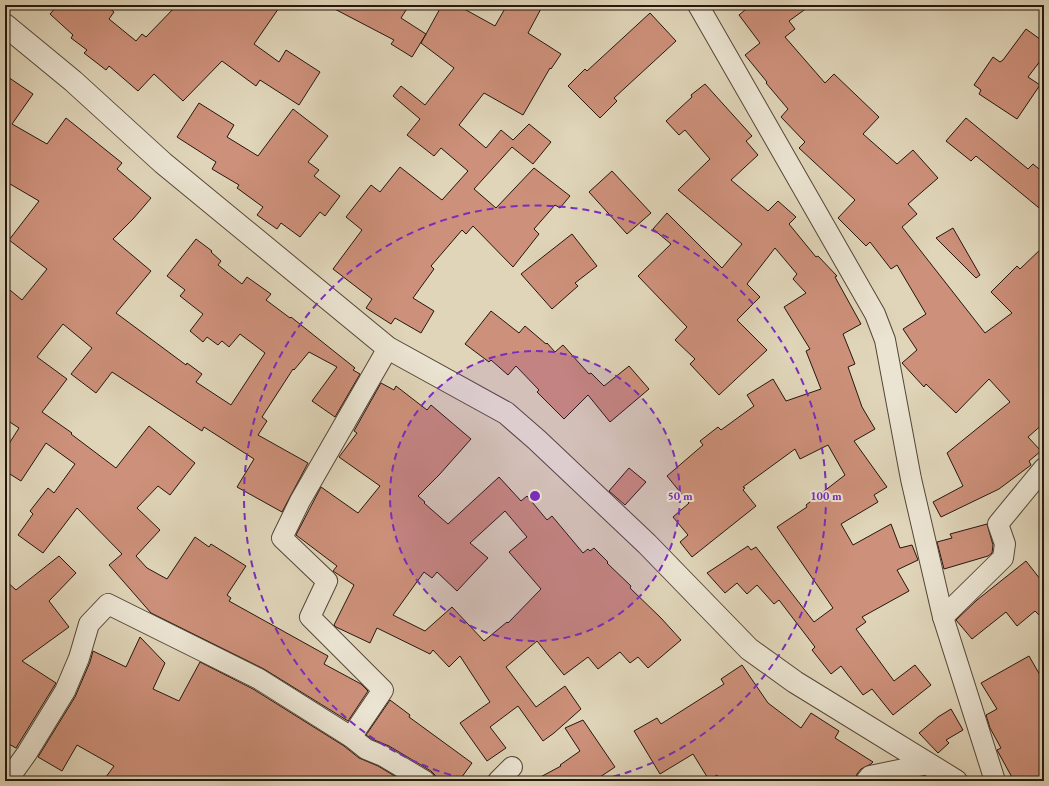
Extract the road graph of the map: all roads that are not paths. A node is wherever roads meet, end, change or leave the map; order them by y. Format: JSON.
{"nodes":[{"id":1,"x":698,"y":5,"type":"edge"},
{"id":2,"x":5,"y":25,"type":"edge"},
{"id":3,"x":388,"y":348,"type":"junction"},
{"id":4,"x":1044,"y":468,"type":"edge"},
{"id":5,"x":943,"y":617,"type":"junction"},
{"id":6,"x":351,"y":737,"type":"junction"},
{"id":7,"x":928,"y":764,"type":"junction"},
{"id":8,"x":7,"y":781,"type":"edge"},
{"id":9,"x":425,"y":781,"type":"edge"},
{"id":10,"x":866,"y":781,"type":"edge"},
{"id":11,"x":956,"y":781,"type":"edge"},
{"id":12,"x":996,"y":781,"type":"edge"}],
"edges":[{"from":1,"to":5,"type":"street"},
{"from":2,"to":3,"type":"street"},
{"from":3,"to":6,"type":"street"},
{"from":3,"to":7,"type":"street"},
{"from":4,"to":5,"type":"street"},
{"from":5,"to":12,"type":"street"},
{"from":6,"to":8,"type":"street"},
{"from":6,"to":9,"type":"street"},
{"from":7,"to":10,"type":"street"},
{"from":7,"to":11,"type":"street"}]}
